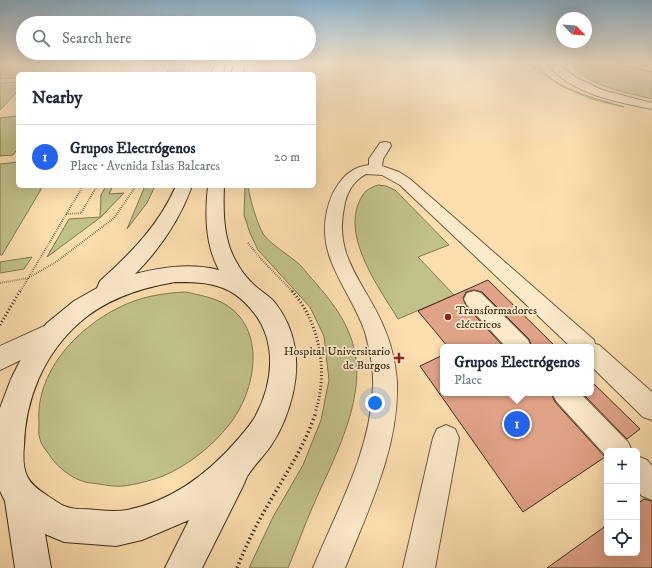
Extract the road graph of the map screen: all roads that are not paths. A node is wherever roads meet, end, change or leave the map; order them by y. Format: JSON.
{"nodes":[{"id":1,"x":595,"y":91,"type":"edge"},
{"id":2,"x":652,"y":106,"type":"edge"},
{"id":3,"x":385,"y":146,"type":"dead end"},
{"id":4,"x":374,"y":170,"type":"junction"},
{"id":5,"x":183,"y":188,"type":"edge"},
{"id":6,"x":216,"y":188,"type":"edge"},
{"id":7,"x":242,"y":287,"type":"junction"},
{"id":8,"x":96,"y":299,"type":"junction"},
{"id":9,"x":474,"y":299,"type":"dead end"},
{"id":10,"x":51,"y":334,"type":"junction"},
{"id":11,"x":517,"y":344,"type":"edge"},
{"id":12,"x":583,"y":344,"type":"edge"},
{"id":13,"x":594,"y":355,"type":"edge"},
{"id":14,"x":0,"y":358,"type":"edge"},
{"id":15,"x":567,"y":396,"type":"edge"},
{"id":16,"x":652,"y":408,"type":"edge"},
{"id":17,"x":446,"y":438,"type":"dead end"},
{"id":18,"x":0,"y":443,"type":"edge"},
{"id":19,"x":616,"y":448,"type":"edge"},
{"id":20,"x":238,"y":464,"type":"junction"},
{"id":21,"x":640,"y":473,"type":"edge"},
{"id":22,"x":652,"y":486,"type":"edge"},
{"id":23,"x":21,"y":498,"type":"junction"},
{"id":24,"x":33,"y":568,"type":"edge"},
{"id":25,"x":184,"y":568,"type":"edge"},
{"id":26,"x":329,"y":568,"type":"edge"},
{"id":27,"x":419,"y":568,"type":"edge"}],
"edges":[{"from":1,"to":2,"type":"lane"},
{"from":3,"to":4,"type":"lane"},
{"from":4,"to":12,"type":"lane"},
{"from":4,"to":26,"type":"lane"},
{"from":5,"to":8,"type":"main road"},
{"from":6,"to":7,"type":"main road"},
{"from":7,"to":8,"type":"main road"},
{"from":7,"to":20,"type":"main road"},
{"from":8,"to":10,"type":"main road"},
{"from":9,"to":11,"type":"lane"},
{"from":10,"to":14,"type":"main road"},
{"from":10,"to":18,"type":"main road"},
{"from":13,"to":16,"type":"lane"},
{"from":15,"to":19,"type":"lane"},
{"from":17,"to":27,"type":"lane"},
{"from":18,"to":23,"type":"main road"},
{"from":20,"to":23,"type":"main road"},
{"from":20,"to":25,"type":"main road"},
{"from":21,"to":22,"type":"lane"},
{"from":23,"to":24,"type":"main road"}]}
